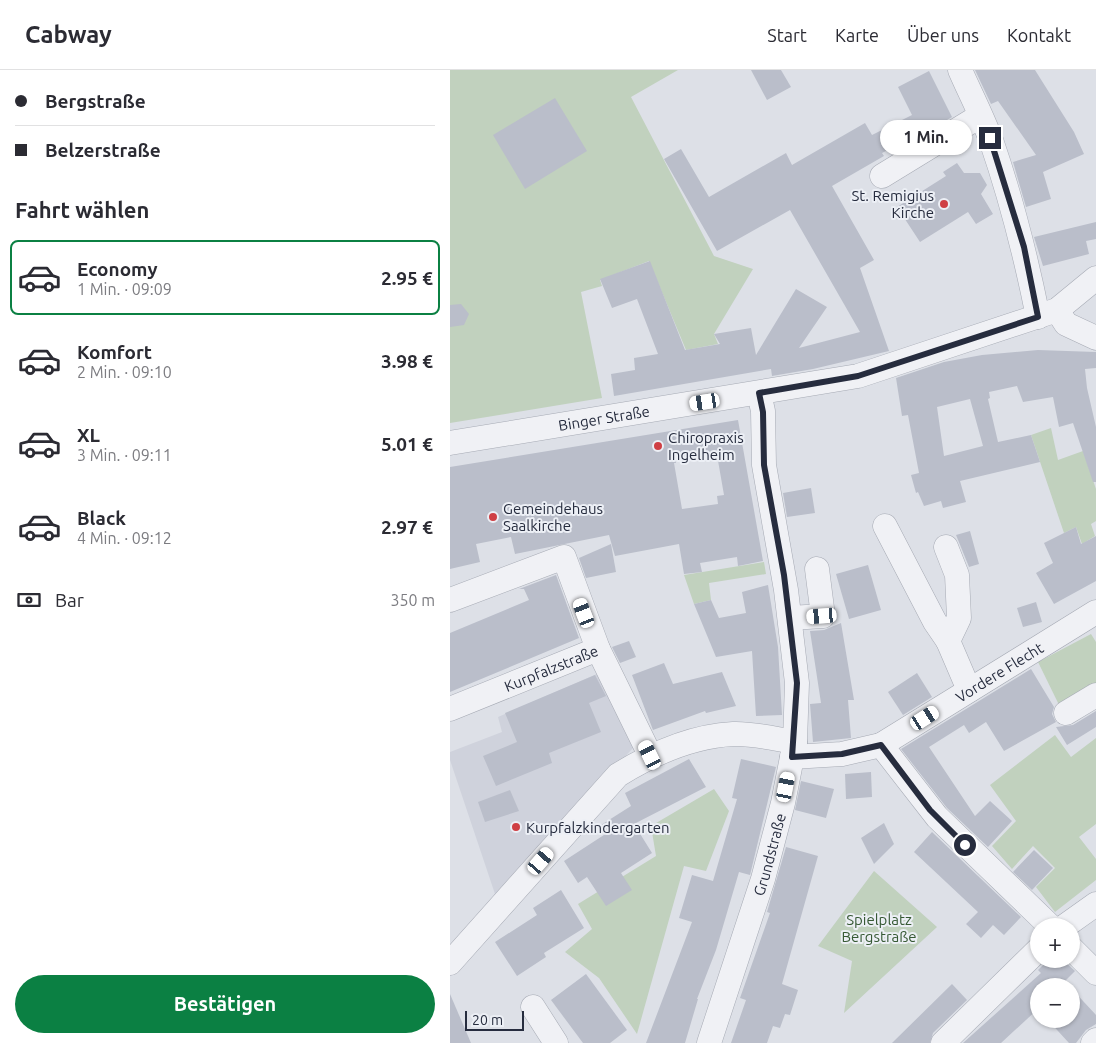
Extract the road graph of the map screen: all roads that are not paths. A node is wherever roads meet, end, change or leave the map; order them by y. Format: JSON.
{"nodes":[{"id":1,"x":960,"y":70,"type":"edge"},
{"id":2,"x":980,"y":116,"type":"junction"},
{"id":3,"x":882,"y":176,"type":"dead end"},
{"id":4,"x":1096,"y":278,"type":"edge"},
{"id":5,"x":1048,"y":314,"type":"junction"},
{"id":6,"x":1096,"y":338,"type":"edge"},
{"id":7,"x":759,"y":393,"type":"junction"},
{"id":8,"x":450,"y":442,"type":"edge"},
{"id":9,"x":885,"y":526,"type":"dead end"},
{"id":10,"x":946,"y":547,"type":"dead end"},
{"id":11,"x":817,"y":569,"type":"dead end"},
{"id":12,"x":450,"y":600,"type":"edge"},
{"id":13,"x":790,"y":618,"type":"junction"},
{"id":14,"x":1094,"y":618,"type":"edge"},
{"id":15,"x":948,"y":641,"type":"junction"},
{"id":16,"x":598,"y":650,"type":"junction"},
{"id":17,"x":969,"y":690,"type":"junction"},
{"id":18,"x":1096,"y":695,"type":"edge"},
{"id":19,"x":450,"y":709,"type":"edge"},
{"id":20,"x":1066,"y":712,"type":"dead end"},
{"id":21,"x":881,"y":745,"type":"junction"},
{"id":22,"x":793,"y":749,"type":"junction"},
{"id":23,"x":650,"y":755,"type":"junction"},
{"id":24,"x":1096,"y":904,"type":"edge"},
{"id":25,"x":1042,"y":918,"type":"edge"},
{"id":26,"x":1076,"y":918,"type":"edge"},
{"id":27,"x":1080,"y":957,"type":"edge"},
{"id":28,"x":1030,"y":958,"type":"edge"},
{"id":29,"x":450,"y":963,"type":"edge"},
{"id":30,"x":1096,"y":973,"type":"edge"},
{"id":31,"x":533,"y":1007,"type":"dead end"},
{"id":32,"x":1096,"y":1040,"type":"edge"},
{"id":33,"x":556,"y":1043,"type":"edge"},
{"id":34,"x":710,"y":1043,"type":"edge"},
{"id":35,"x":944,"y":1043,"type":"edge"},
{"id":36,"x":1093,"y":1043,"type":"edge"}],
"edges":[{"from":1,"to":2,"type":"street"},
{"from":2,"to":3,"type":"street"},
{"from":2,"to":5,"type":"street"},
{"from":4,"to":5,"type":"street"},
{"from":5,"to":6,"type":"street"},
{"from":5,"to":7,"type":"street","name":"Binger Straße"},
{"from":7,"to":8,"type":"street","name":"Binger Straße"},
{"from":7,"to":13,"type":"street","name":"Grundstraße"},
{"from":9,"to":15,"type":"street"},
{"from":10,"to":15,"type":"street"},
{"from":11,"to":13,"type":"street"},
{"from":12,"to":16,"type":"street"},
{"from":13,"to":22,"type":"street","name":"Grundstraße"},
{"from":14,"to":17,"type":"street","name":"Vordere Flecht"},
{"from":15,"to":17,"type":"street"},
{"from":16,"to":19,"type":"street","name":"Kurpfalzstraße"},
{"from":16,"to":23,"type":"street","name":"Kurpfalzstraße"},
{"from":17,"to":21,"type":"street","name":"Vordere Flecht"},
{"from":18,"to":20,"type":"street"},
{"from":21,"to":22,"type":"street","name":"Vordere Flecht"},
{"from":21,"to":25,"type":"street"},
{"from":22,"to":23,"type":"street"},
{"from":22,"to":34,"type":"street","name":"Grundstraße"},
{"from":23,"to":29,"type":"street"},
{"from":24,"to":26,"type":"street"},
{"from":27,"to":30,"type":"street"},
{"from":28,"to":35,"type":"street"},
{"from":31,"to":33,"type":"street"},
{"from":32,"to":36,"type":"street"}]}
